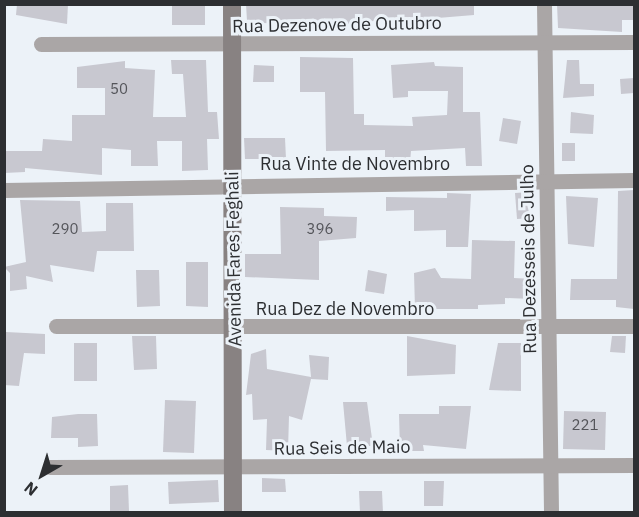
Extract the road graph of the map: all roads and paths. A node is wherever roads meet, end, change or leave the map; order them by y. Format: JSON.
{"nodes":[{"id":1,"x":232,"y":4,"type":"edge"},
{"id":2,"x":544,"y":4,"type":"edge"},
{"id":3,"x":542,"y":42,"type":"junction"},
{"id":4,"x":634,"y":42,"type":"edge"},
{"id":5,"x":41,"y":44,"type":"dead end"},
{"id":6,"x":231,"y":47,"type":"junction"},
{"id":7,"x":634,"y":180,"type":"edge"},
{"id":8,"x":547,"y":182,"type":"junction"},
{"id":9,"x":233,"y":184,"type":"junction"},
{"id":10,"x":4,"y":190,"type":"edge"},
{"id":11,"x":56,"y":326,"type":"dead end"},
{"id":12,"x":634,"y":326,"type":"edge"},
{"id":13,"x":237,"y":328,"type":"junction"},
{"id":14,"x":551,"y":328,"type":"junction"},
{"id":15,"x":549,"y":465,"type":"junction"},
{"id":16,"x":634,"y":465,"type":"edge"},
{"id":17,"x":50,"y":467,"type":"dead end"},
{"id":18,"x":234,"y":470,"type":"junction"},
{"id":19,"x":233,"y":513,"type":"edge"},
{"id":20,"x":551,"y":513,"type":"edge"}],
"edges":[{"from":1,"to":6,"type":"street","name":"Avenida Fares Feghali"},
{"from":2,"to":3,"type":"street","name":"Rua Dezesseis de Julho"},
{"from":3,"to":4,"type":"street","name":"Rua Dezenove de Outubro"},
{"from":3,"to":6,"type":"street","name":"Rua Dezenove de Outubro"},
{"from":3,"to":8,"type":"street","name":"Rua Dezesseis de Julho"},
{"from":5,"to":6,"type":"street","name":"Rua Dezenove de Outubro"},
{"from":6,"to":9,"type":"street","name":"Avenida Fares Feghali"},
{"from":7,"to":8,"type":"street","name":"Rua Vinte de Novembro"},
{"from":8,"to":9,"type":"street","name":"Rua Vinte de Novembro"},
{"from":8,"to":14,"type":"street","name":"Rua Dezesseis de Julho"},
{"from":9,"to":10,"type":"street","name":"Rua Vinte de Novembro"},
{"from":9,"to":13,"type":"street","name":"Avenida Fares Feghali"},
{"from":11,"to":13,"type":"street","name":"Rua Dez de Novembro"},
{"from":12,"to":14,"type":"street","name":"Rua Dez de Novembro"},
{"from":13,"to":14,"type":"street","name":"Rua Dez de Novembro"},
{"from":13,"to":18,"type":"street","name":"Avenida Fares Feghali"},
{"from":14,"to":15,"type":"street","name":"Rua Dezesseis de Julho"},
{"from":15,"to":16,"type":"street","name":"Rua Seis de Maio"},
{"from":15,"to":18,"type":"street","name":"Rua Seis de Maio"},
{"from":15,"to":20,"type":"street","name":"Rua Dezesseis de Julho"},
{"from":17,"to":18,"type":"street","name":"Rua Seis de Maio"},
{"from":18,"to":19,"type":"street","name":"Avenida Fares Feghali"}]}
